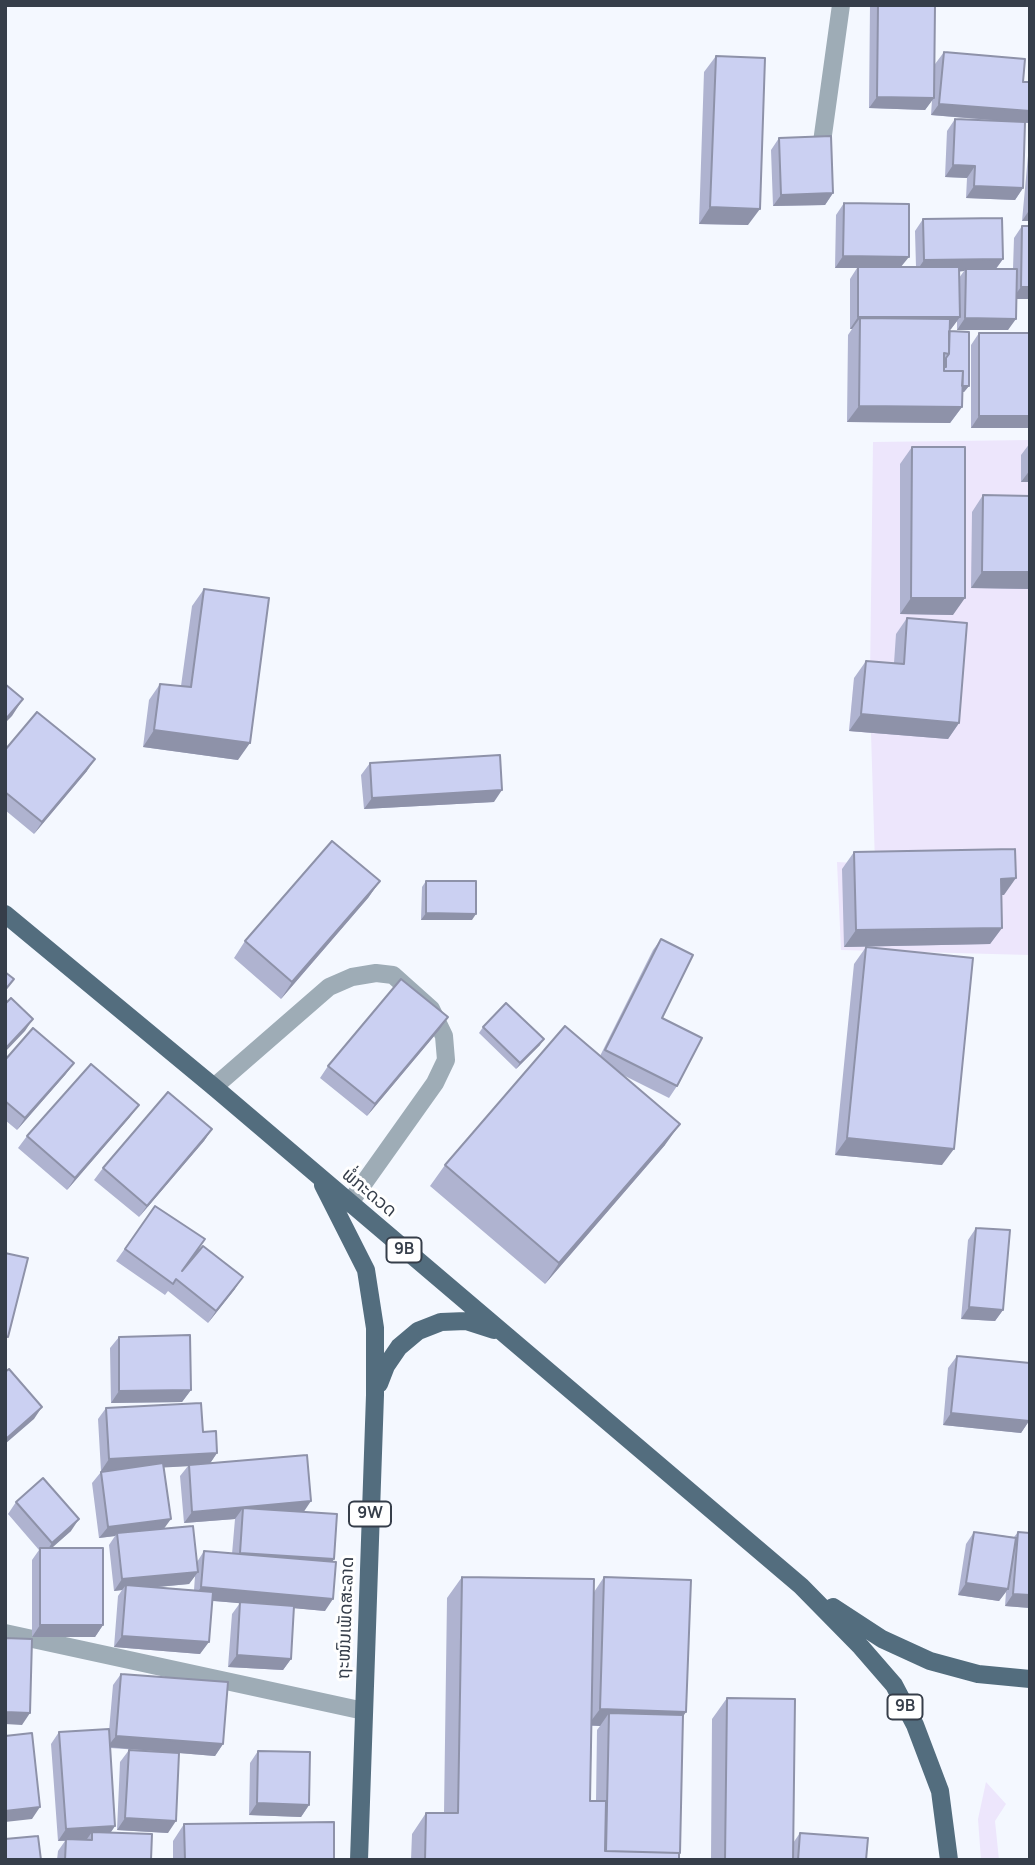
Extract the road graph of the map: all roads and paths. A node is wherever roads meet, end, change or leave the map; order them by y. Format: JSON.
{"nodes":[{"id":1,"x":841,"y":5,"type":"edge"},
{"id":2,"x":822,"y":142,"type":"edge"},
{"id":3,"x":5,"y":914,"type":"edge"},
{"id":4,"x":214,"y":1087,"type":"junction"},
{"id":5,"x":320,"y":1179,"type":"junction"},
{"id":6,"x":349,"y":1204,"type":"junction"},
{"id":7,"x":515,"y":1343,"type":"junction"},
{"id":8,"x":374,"y":1395,"type":"junction"},
{"id":9,"x":802,"y":1586,"type":"junction"},
{"id":10,"x":5,"y":1633,"type":"edge"},
{"id":11,"x":1030,"y":1679,"type":"edge"},
{"id":12,"x":363,"y":1711,"type":"junction"},
{"id":13,"x":359,"y":1860,"type":"edge"},
{"id":14,"x":949,"y":1860,"type":"edge"}],
"edges":[{"from":1,"to":2,"type":"lane"},
{"from":3,"to":4,"type":"main road","name":"ພໍ່ກະດວດ","number":"9B"},
{"from":4,"to":5,"type":"main road","name":"ພໍ່ກະດວດ","number":"9B"},
{"from":4,"to":6,"type":"lane"},
{"from":5,"to":6,"type":"main road","name":"ພໍ່ກະດວດ","number":"9B"},
{"from":5,"to":8,"type":"main road","name":"ຖະໜົນເພັດສະລາດ","number":"9W"},
{"from":6,"to":7,"type":"main road","name":"ພໍ່ກະດວດ","number":"9B"},
{"from":7,"to":8,"type":"main road"},
{"from":7,"to":9,"type":"main road","name":"ພໍ່ກະດວດ","number":"9B"},
{"from":8,"to":12,"type":"main road","name":"ຖະໜົນເພັດສະລາດ","number":"9W"},
{"from":9,"to":11,"type":"main road","number":"9B"},
{"from":9,"to":14,"type":"main road","number":"9B"},
{"from":10,"to":12,"type":"lane"},
{"from":12,"to":13,"type":"main road","name":"ຖະໜົນເພັດສະລາດ","number":"9W"}]}
